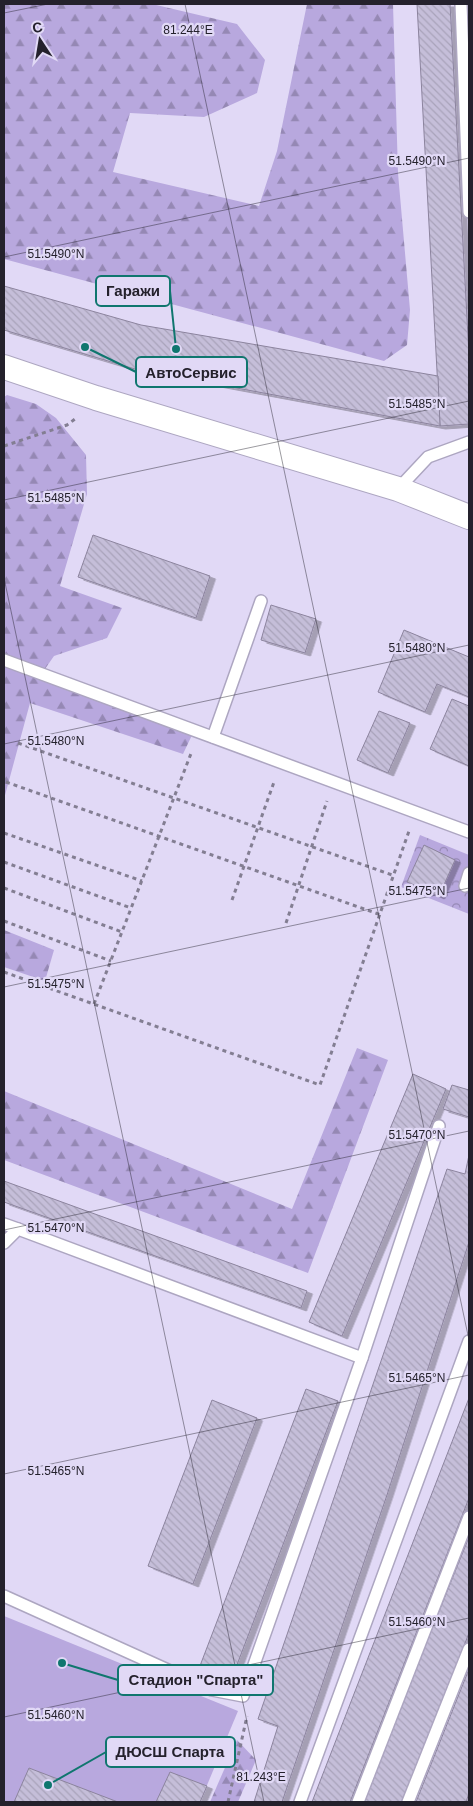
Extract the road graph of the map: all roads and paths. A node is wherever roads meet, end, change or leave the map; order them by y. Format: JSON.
{"nodes":[{"id":1,"x":461,"y":4,"type":"edge"},
{"id":2,"x":469,"y":212,"type":"edge"},
{"id":3,"x":4,"y":367,"type":"edge"},
{"id":4,"x":96,"y":398,"type":"junction"},
{"id":5,"x":469,"y":442,"type":"edge"},
{"id":6,"x":4,"y":446,"type":"edge"},
{"id":7,"x":398,"y":489,"type":"junction"},
{"id":8,"x":469,"y":517,"type":"edge"},
{"id":9,"x":261,"y":601,"type":"dead end"},
{"id":10,"x":4,"y":660,"type":"edge"},
{"id":11,"x":200,"y":732,"type":"junction"},
{"id":12,"x":213,"y":738,"type":"junction"},
{"id":13,"x":18,"y":742,"type":"dead end"},
{"id":14,"x":281,"y":762,"type":"junction"},
{"id":15,"x":6,"y":782,"type":"dead end"},
{"id":16,"x":333,"y":782,"type":"junction"},
{"id":17,"x":174,"y":798,"type":"junction"},
{"id":18,"x":416,"y":812,"type":"junction"},
{"id":19,"x":258,"y":827,"type":"junction"},
{"id":20,"x":469,"y":832,"type":"edge"},
{"id":21,"x":4,"y":833,"type":"edge"},
{"id":22,"x":159,"y":836,"type":"junction"},
{"id":23,"x":312,"y":846,"type":"junction"},
{"id":24,"x":4,"y":862,"type":"edge"},
{"id":25,"x":244,"y":866,"type":"junction"},
{"id":26,"x":469,"y":873,"type":"edge"},
{"id":27,"x":395,"y":876,"type":"junction"},
{"id":28,"x":142,"y":881,"type":"junction"},
{"id":29,"x":298,"y":885,"type":"junction"},
{"id":30,"x":465,"y":886,"type":"dead end"},
{"id":31,"x":4,"y":888,"type":"edge"},
{"id":32,"x":232,"y":900,"type":"dead end"},
{"id":33,"x":132,"y":908,"type":"junction"},
{"id":34,"x":381,"y":914,"type":"junction"},
{"id":35,"x":4,"y":921,"type":"edge"},
{"id":36,"x":286,"y":923,"type":"dead end"},
{"id":37,"x":122,"y":932,"type":"junction"},
{"id":38,"x":111,"y":961,"type":"junction"},
{"id":39,"x":4,"y":972,"type":"edge"},
{"id":40,"x":94,"y":1004,"type":"junction"},
{"id":41,"x":439,"y":1126,"type":"dead end"},
{"id":42,"x":4,"y":1224,"type":"edge"},
{"id":43,"x":18,"y":1229,"type":"junction"},
{"id":44,"x":4,"y":1243,"type":"edge"},
{"id":45,"x":469,"y":1341,"type":"edge"},
{"id":46,"x":362,"y":1358,"type":"junction"},
{"id":47,"x":469,"y":1517,"type":"edge"},
{"id":48,"x":4,"y":1596,"type":"edge"},
{"id":49,"x":469,"y":1649,"type":"edge"},
{"id":50,"x":243,"y":1696,"type":"junction"},
{"id":51,"x":228,"y":1802,"type":"edge"},
{"id":52,"x":300,"y":1802,"type":"edge"},
{"id":53,"x":358,"y":1802,"type":"edge"},
{"id":54,"x":408,"y":1802,"type":"edge"}],
"edges":[{"from":1,"to":2,"type":"lane"},
{"from":3,"to":4,"type":"street"},
{"from":4,"to":6,"type":"path"},
{"from":4,"to":7,"type":"street"},
{"from":5,"to":7,"type":"lane"},
{"from":7,"to":8,"type":"street"},
{"from":9,"to":12,"type":"lane"},
{"from":10,"to":11,"type":"lane"},
{"from":11,"to":12,"type":"lane"},
{"from":11,"to":17,"type":"path"},
{"from":12,"to":14,"type":"lane"},
{"from":13,"to":17,"type":"path"},
{"from":14,"to":16,"type":"lane"},
{"from":14,"to":19,"type":"path"},
{"from":15,"to":22,"type":"path"},
{"from":16,"to":18,"type":"lane"},
{"from":16,"to":23,"type":"path"},
{"from":17,"to":19,"type":"path"},
{"from":17,"to":22,"type":"path"},
{"from":18,"to":20,"type":"lane"},
{"from":18,"to":27,"type":"path"},
{"from":19,"to":23,"type":"path"},
{"from":19,"to":25,"type":"path"},
{"from":21,"to":28,"type":"path"},
{"from":22,"to":25,"type":"path"},
{"from":22,"to":28,"type":"path"},
{"from":23,"to":27,"type":"path"},
{"from":23,"to":29,"type":"path"},
{"from":24,"to":33,"type":"path"},
{"from":25,"to":29,"type":"path"},
{"from":25,"to":32,"type":"path"},
{"from":26,"to":30,"type":"lane"},
{"from":27,"to":34,"type":"path"},
{"from":28,"to":33,"type":"path"},
{"from":29,"to":34,"type":"path"},
{"from":29,"to":36,"type":"path"},
{"from":31,"to":37,"type":"path"},
{"from":33,"to":37,"type":"path"},
{"from":34,"to":40,"type":"path"},
{"from":35,"to":38,"type":"path"},
{"from":37,"to":38,"type":"path"},
{"from":38,"to":40,"type":"path"},
{"from":39,"to":40,"type":"path"},
{"from":41,"to":46,"type":"lane"},
{"from":42,"to":43,"type":"lane"},
{"from":43,"to":44,"type":"lane"},
{"from":43,"to":46,"type":"lane"},
{"from":45,"to":52,"type":"lane"},
{"from":46,"to":50,"type":"lane"},
{"from":47,"to":53,"type":"lane"},
{"from":48,"to":50,"type":"lane"},
{"from":49,"to":54,"type":"lane"},
{"from":50,"to":51,"type":"path"}]}
